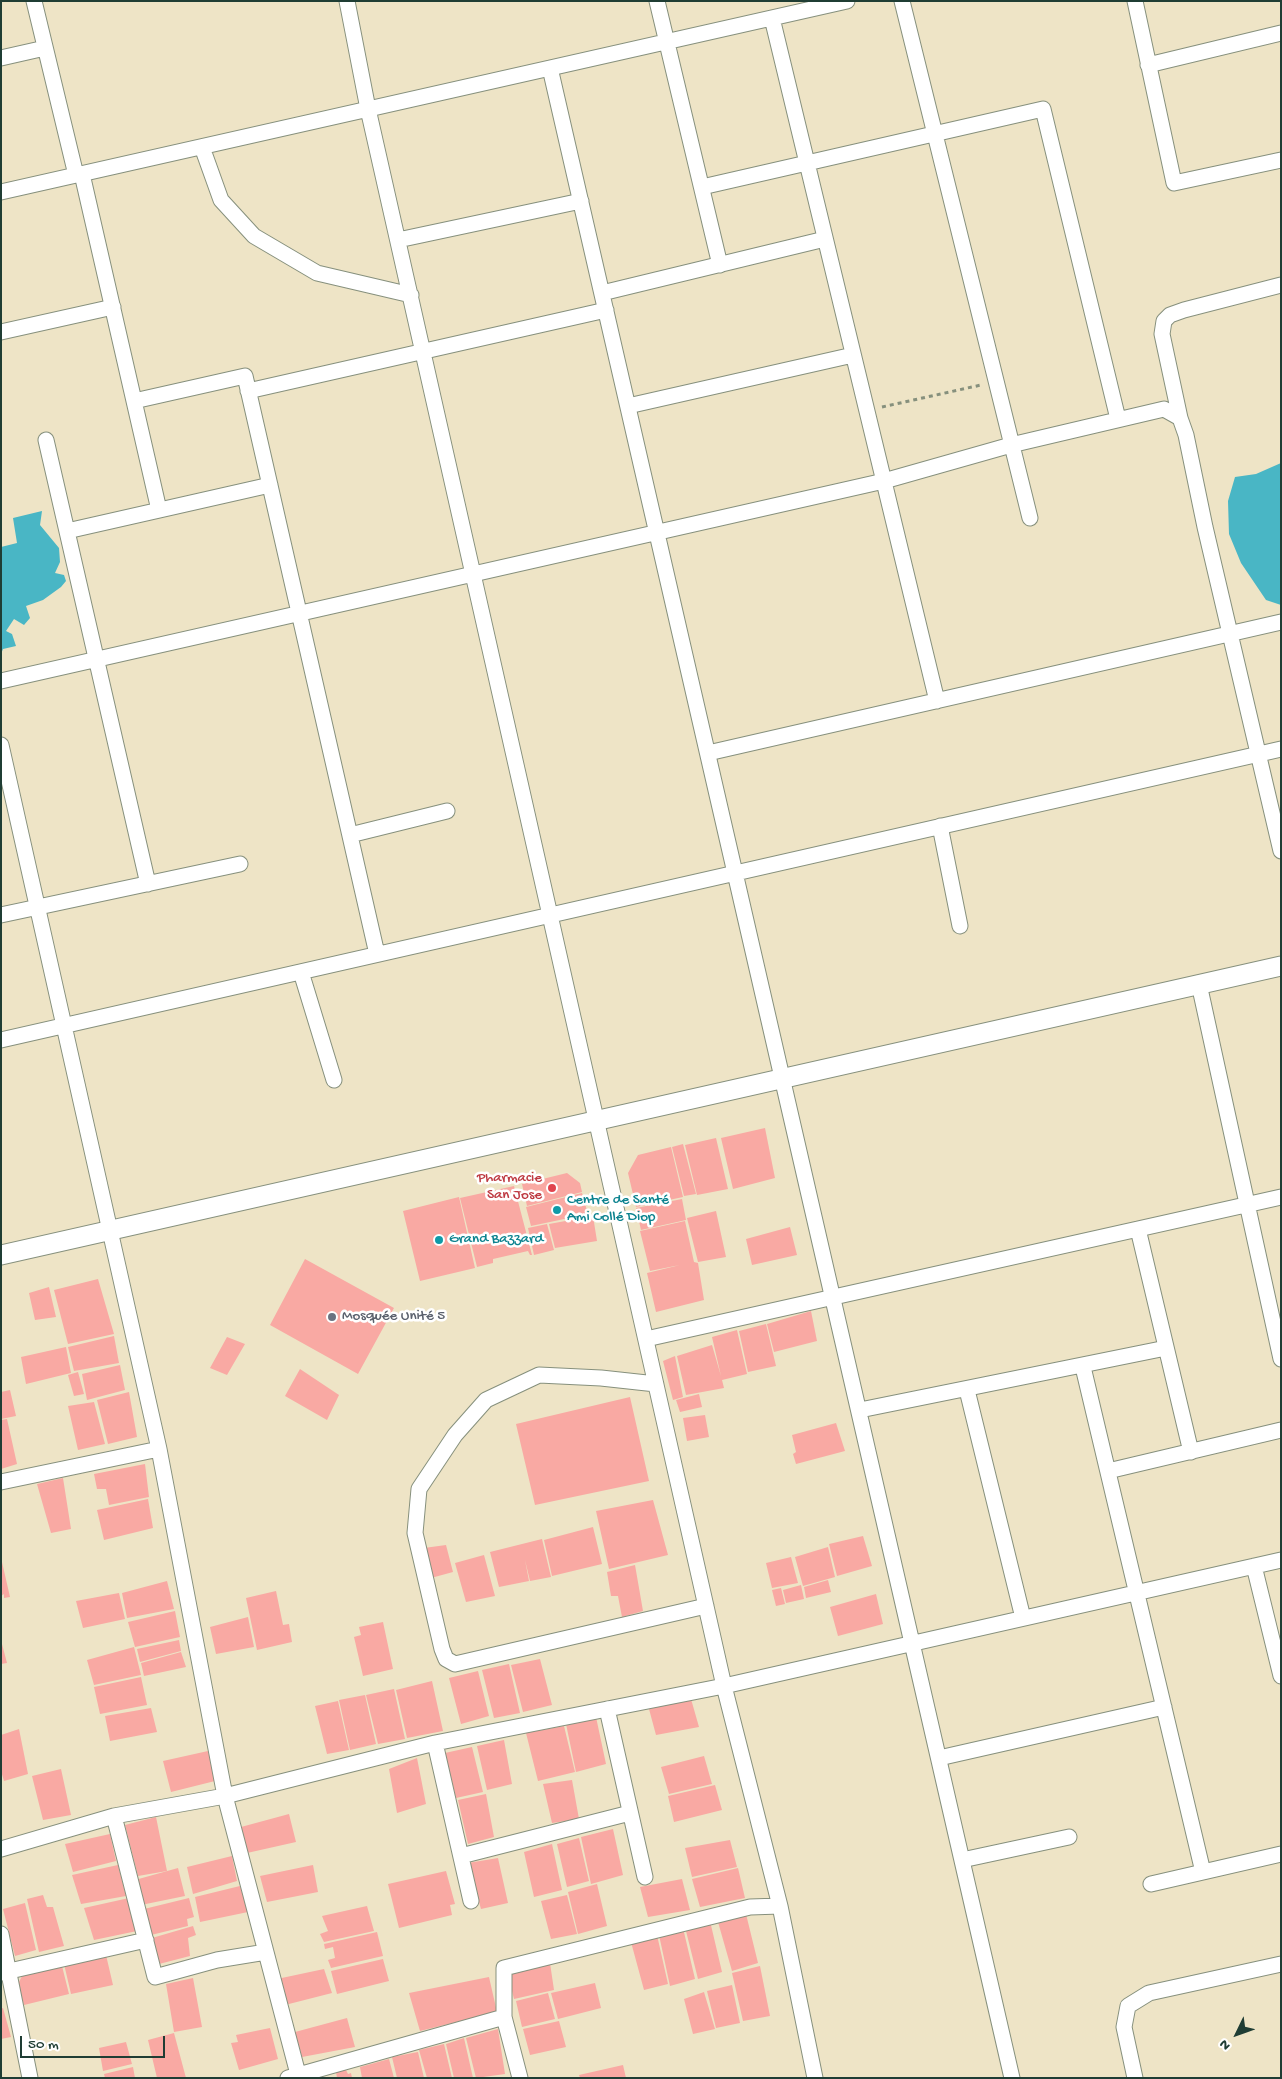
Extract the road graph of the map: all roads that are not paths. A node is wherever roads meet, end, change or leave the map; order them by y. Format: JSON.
{"nodes":[{"id":1,"x":34,"y":1,"type":"edge"},
{"id":2,"x":347,"y":1,"type":"edge"},
{"id":3,"x":657,"y":1,"type":"edge"},
{"id":4,"x":847,"y":1,"type":"edge"},
{"id":5,"x":902,"y":1,"type":"edge"},
{"id":6,"x":1134,"y":1,"type":"edge"},
{"id":7,"x":787,"y":8,"type":"edge"},
{"id":8,"x":772,"y":18,"type":"junction"},
{"id":9,"x":1281,"y":33,"type":"edge"},
{"id":10,"x":668,"y":42,"type":"junction"},
{"id":11,"x":45,"y":48,"type":"junction"},
{"id":12,"x":1,"y":58,"type":"edge"},
{"id":13,"x":1148,"y":65,"type":"junction"},
{"id":14,"x":550,"y":68,"type":"junction"},
{"id":15,"x":368,"y":109,"type":"junction"},
{"id":16,"x":934,"y":133,"type":"junction"},
{"id":17,"x":202,"y":147,"type":"junction"},
{"id":18,"x":1281,"y":160,"type":"edge"},
{"id":19,"x":807,"y":163,"type":"junction"},
{"id":20,"x":79,"y":175,"type":"junction"},
{"id":21,"x":702,"y":187,"type":"junction"},
{"id":22,"x":1,"y":192,"type":"edge"},
{"id":23,"x":581,"y":201,"type":"junction"},
{"id":24,"x":825,"y":239,"type":"junction"},
{"id":25,"x":398,"y":240,"type":"junction"},
{"id":26,"x":720,"y":265,"type":"junction"},
{"id":27,"x":1281,"y":286,"type":"edge"},
{"id":28,"x":602,"y":293,"type":"junction"},
{"id":29,"x":411,"y":295,"type":"junction"},
{"id":30,"x":112,"y":307,"type":"junction"},
{"id":31,"x":606,"y":310,"type":"junction"},
{"id":32,"x":1,"y":332,"type":"edge"},
{"id":33,"x":423,"y":352,"type":"junction"},
{"id":34,"x":853,"y":355,"type":"junction"},
{"id":35,"x":248,"y":391,"type":"junction"},
{"id":36,"x":134,"y":402,"type":"junction"},
{"id":37,"x":628,"y":406,"type":"junction"},
{"id":38,"x":1180,"y":418,"type":"junction"},
{"id":39,"x":1118,"y":419,"type":"junction"},
{"id":40,"x":46,"y":440,"type":"dead end"},
{"id":41,"x":1011,"y":445,"type":"junction"},
{"id":42,"x":884,"y":480,"type":"junction"},
{"id":43,"x":270,"y":485,"type":"junction"},
{"id":44,"x":159,"y":510,"type":"junction"},
{"id":45,"x":1030,"y":518,"type":"dead end"},
{"id":46,"x":67,"y":531,"type":"junction"},
{"id":47,"x":658,"y":532,"type":"junction"},
{"id":48,"x":473,"y":574,"type":"junction"},
{"id":49,"x":299,"y":613,"type":"junction"},
{"id":50,"x":1281,"y":622,"type":"edge"},
{"id":51,"x":1230,"y":634,"type":"junction"},
{"id":52,"x":97,"y":659,"type":"junction"},
{"id":53,"x":1,"y":681,"type":"edge"},
{"id":54,"x":937,"y":701,"type":"junction"},
{"id":55,"x":1,"y":745,"type":"edge"},
{"id":56,"x":1281,"y":749,"type":"edge"},
{"id":57,"x":708,"y":753,"type":"junction"},
{"id":58,"x":1258,"y":754,"type":"junction"},
{"id":59,"x":447,"y":811,"type":"dead end"},
{"id":60,"x":940,"y":826,"type":"junction"},
{"id":61,"x":350,"y":836,"type":"junction"},
{"id":62,"x":1281,"y":851,"type":"edge"},
{"id":63,"x":240,"y":864,"type":"dead end"},
{"id":64,"x":736,"y":873,"type":"junction"},
{"id":65,"x":148,"y":884,"type":"junction"},
{"id":66,"x":38,"y":908,"type":"junction"},
{"id":67,"x":1,"y":915,"type":"edge"},
{"id":68,"x":550,"y":915,"type":"junction"},
{"id":69,"x":960,"y":926,"type":"dead end"},
{"id":70,"x":377,"y":954,"type":"junction"},
{"id":71,"x":1281,"y":966,"type":"edge"},
{"id":72,"x":301,"y":972,"type":"junction"},
{"id":73,"x":1198,"y":984,"type":"junction"},
{"id":74,"x":64,"y":1025,"type":"junction"},
{"id":75,"x":1,"y":1040,"type":"edge"},
{"id":76,"x":784,"y":1078,"type":"junction"},
{"id":77,"x":334,"y":1080,"type":"dead end"},
{"id":78,"x":596,"y":1120,"type":"junction"},
{"id":79,"x":1281,"y":1197,"type":"edge"},
{"id":80,"x":1247,"y":1204,"type":"junction"},
{"id":81,"x":1138,"y":1229,"type":"junction"},
{"id":82,"x":110,"y":1230,"type":"junction"},
{"id":83,"x":1,"y":1255,"type":"edge"},
{"id":84,"x":834,"y":1297,"type":"junction"},
{"id":85,"x":646,"y":1339,"type":"junction"},
{"id":86,"x":1166,"y":1348,"type":"junction"},
{"id":87,"x":1281,"y":1359,"type":"edge"},
{"id":88,"x":1083,"y":1367,"type":"junction"},
{"id":89,"x":656,"y":1384,"type":"junction"},
{"id":90,"x":967,"y":1390,"type":"junction"},
{"id":91,"x":860,"y":1410,"type":"junction"},
{"id":92,"x":1281,"y":1430,"type":"edge"},
{"id":93,"x":159,"y":1449,"type":"junction"},
{"id":94,"x":1191,"y":1452,"type":"junction"},
{"id":95,"x":1108,"y":1471,"type":"junction"},
{"id":96,"x":1,"y":1482,"type":"edge"},
{"id":97,"x":1281,"y":1560,"type":"edge"},
{"id":98,"x":1254,"y":1566,"type":"junction"},
{"id":99,"x":1136,"y":1592,"type":"junction"},
{"id":100,"x":706,"y":1606,"type":"junction"},
{"id":101,"x":1023,"y":1618,"type":"junction"},
{"id":102,"x":913,"y":1643,"type":"junction"},
{"id":103,"x":1281,"y":1676,"type":"edge"},
{"id":104,"x":724,"y":1686,"type":"junction"},
{"id":105,"x":1164,"y":1708,"type":"junction"},
{"id":106,"x":607,"y":1709,"type":"junction"},
{"id":107,"x":435,"y":1743,"type":"junction"},
{"id":108,"x":939,"y":1758,"type":"junction"},
{"id":109,"x":224,"y":1796,"type":"junction"},
{"id":110,"x":630,"y":1813,"type":"junction"},
{"id":111,"x":114,"y":1816,"type":"junction"},
{"id":112,"x":1069,"y":1837,"type":"dead end"},
{"id":113,"x":1,"y":1849,"type":"edge"},
{"id":114,"x":1281,"y":1854,"type":"edge"},
{"id":115,"x":461,"y":1856,"type":"junction"},
{"id":116,"x":962,"y":1860,"type":"junction"},
{"id":117,"x":1203,"y":1872,"type":"junction"},
{"id":118,"x":645,"y":1877,"type":"dead end"},
{"id":119,"x":1151,"y":1884,"type":"dead end"},
{"id":120,"x":471,"y":1901,"type":"dead end"},
{"id":121,"x":780,"y":1906,"type":"junction"},
{"id":122,"x":1,"y":1934,"type":"edge"},
{"id":123,"x":146,"y":1940,"type":"junction"},
{"id":124,"x":266,"y":1952,"type":"junction"},
{"id":125,"x":1281,"y":1964,"type":"edge"},
{"id":126,"x":6,"y":1972,"type":"edge"},
{"id":127,"x":504,"y":2017,"type":"junction"},
{"id":128,"x":295,"y":2077,"type":"edge"},
{"id":129,"x":30,"y":2078,"type":"edge"},
{"id":130,"x":520,"y":2078,"type":"edge"},
{"id":131,"x":815,"y":2078,"type":"edge"},
{"id":132,"x":1012,"y":2078,"type":"edge"},
{"id":133,"x":1135,"y":2078,"type":"edge"}],
"edges":[{"from":1,"to":11,"type":"street"},
{"from":2,"to":15,"type":"street"},
{"from":3,"to":10,"type":"street"},
{"from":4,"to":7,"type":"street"},
{"from":5,"to":16,"type":"street"},
{"from":6,"to":13,"type":"street"},
{"from":7,"to":8,"type":"street"},
{"from":8,"to":10,"type":"street"},
{"from":8,"to":19,"type":"street"},
{"from":9,"to":13,"type":"street"},
{"from":10,"to":14,"type":"street"},
{"from":10,"to":21,"type":"street"},
{"from":11,"to":12,"type":"street"},
{"from":11,"to":20,"type":"street"},
{"from":13,"to":18,"type":"street"},
{"from":14,"to":15,"type":"street"},
{"from":14,"to":23,"type":"street"},
{"from":15,"to":17,"type":"street"},
{"from":15,"to":25,"type":"street"},
{"from":16,"to":19,"type":"street"},
{"from":16,"to":39,"type":"street"},
{"from":16,"to":41,"type":"street"},
{"from":17,"to":20,"type":"street"},
{"from":17,"to":29,"type":"street"},
{"from":19,"to":21,"type":"street"},
{"from":19,"to":24,"type":"street"},
{"from":20,"to":22,"type":"street"},
{"from":20,"to":30,"type":"street"},
{"from":21,"to":26,"type":"street"},
{"from":23,"to":25,"type":"street"},
{"from":23,"to":28,"type":"street"},
{"from":24,"to":26,"type":"street"},
{"from":24,"to":34,"type":"street"},
{"from":25,"to":29,"type":"street"},
{"from":26,"to":28,"type":"street"},
{"from":27,"to":38,"type":"street"},
{"from":28,"to":31,"type":"street"},
{"from":29,"to":33,"type":"street"},
{"from":30,"to":32,"type":"street"},
{"from":30,"to":36,"type":"street"},
{"from":31,"to":33,"type":"street"},
{"from":31,"to":37,"type":"street"},
{"from":33,"to":35,"type":"street"},
{"from":33,"to":48,"type":"street"},
{"from":34,"to":37,"type":"street"},
{"from":34,"to":42,"type":"street"},
{"from":35,"to":36,"type":"street"},
{"from":35,"to":43,"type":"street"},
{"from":36,"to":44,"type":"street"},
{"from":37,"to":47,"type":"street"},
{"from":38,"to":39,"type":"street"},
{"from":38,"to":51,"type":"street"},
{"from":39,"to":41,"type":"street"},
{"from":40,"to":46,"type":"street"},
{"from":41,"to":42,"type":"street"},
{"from":41,"to":45,"type":"street"},
{"from":42,"to":47,"type":"street"},
{"from":42,"to":54,"type":"street"},
{"from":43,"to":44,"type":"street"},
{"from":43,"to":49,"type":"street"},
{"from":44,"to":46,"type":"street"},
{"from":46,"to":52,"type":"street"},
{"from":47,"to":48,"type":"street"},
{"from":47,"to":57,"type":"street"},
{"from":48,"to":49,"type":"street"},
{"from":48,"to":68,"type":"street"},
{"from":49,"to":52,"type":"street"},
{"from":49,"to":61,"type":"street"},
{"from":50,"to":51,"type":"street"},
{"from":51,"to":54,"type":"street"},
{"from":51,"to":58,"type":"street"},
{"from":52,"to":53,"type":"street"},
{"from":52,"to":65,"type":"street"},
{"from":54,"to":57,"type":"street"},
{"from":55,"to":66,"type":"street"},
{"from":56,"to":58,"type":"street"},
{"from":57,"to":64,"type":"street"},
{"from":58,"to":60,"type":"street"},
{"from":58,"to":62,"type":"street"},
{"from":59,"to":61,"type":"street"},
{"from":60,"to":64,"type":"street"},
{"from":60,"to":69,"type":"street"},
{"from":61,"to":70,"type":"street"},
{"from":63,"to":65,"type":"street"},
{"from":64,"to":68,"type":"street"},
{"from":64,"to":76,"type":"street"},
{"from":65,"to":66,"type":"street"},
{"from":66,"to":67,"type":"street"},
{"from":66,"to":74,"type":"street"},
{"from":68,"to":70,"type":"street"},
{"from":68,"to":78,"type":"street"},
{"from":70,"to":72,"type":"street"},
{"from":71,"to":73,"type":"street"},
{"from":72,"to":74,"type":"street"},
{"from":72,"to":77,"type":"street"},
{"from":73,"to":76,"type":"street"},
{"from":73,"to":80,"type":"street"},
{"from":74,"to":75,"type":"street"},
{"from":74,"to":82,"type":"street"},
{"from":76,"to":78,"type":"street"},
{"from":76,"to":84,"type":"street"},
{"from":78,"to":82,"type":"street"},
{"from":78,"to":85,"type":"street"},
{"from":79,"to":80,"type":"street"},
{"from":80,"to":81,"type":"street"},
{"from":80,"to":87,"type":"street"},
{"from":81,"to":84,"type":"street"},
{"from":81,"to":86,"type":"street"},
{"from":82,"to":83,"type":"street"},
{"from":82,"to":93,"type":"street"},
{"from":84,"to":85,"type":"street"},
{"from":84,"to":91,"type":"street"},
{"from":85,"to":89,"type":"street"},
{"from":86,"to":88,"type":"street"},
{"from":86,"to":94,"type":"street"},
{"from":88,"to":90,"type":"street"},
{"from":88,"to":95,"type":"street"},
{"from":89,"to":100,"type":"street"},
{"from":89,"to":100,"type":"street"},
{"from":90,"to":91,"type":"street"},
{"from":90,"to":101,"type":"street"},
{"from":91,"to":102,"type":"street"},
{"from":92,"to":94,"type":"street"},
{"from":93,"to":96,"type":"street"},
{"from":93,"to":109,"type":"street"},
{"from":94,"to":95,"type":"street"},
{"from":95,"to":99,"type":"street"},
{"from":97,"to":98,"type":"street"},
{"from":98,"to":99,"type":"street"},
{"from":98,"to":103,"type":"street"},
{"from":99,"to":101,"type":"street"},
{"from":99,"to":105,"type":"street"},
{"from":100,"to":104,"type":"street"},
{"from":101,"to":102,"type":"street"},
{"from":102,"to":104,"type":"street"},
{"from":102,"to":108,"type":"street"},
{"from":104,"to":106,"type":"street"},
{"from":104,"to":121,"type":"street"},
{"from":105,"to":108,"type":"street"},
{"from":105,"to":117,"type":"street"},
{"from":106,"to":107,"type":"street"},
{"from":106,"to":110,"type":"street"},
{"from":107,"to":109,"type":"street"},
{"from":107,"to":115,"type":"street"},
{"from":108,"to":116,"type":"street"},
{"from":109,"to":111,"type":"street"},
{"from":109,"to":124,"type":"street"},
{"from":110,"to":115,"type":"street"},
{"from":110,"to":118,"type":"street"},
{"from":111,"to":113,"type":"street"},
{"from":111,"to":123,"type":"street"},
{"from":112,"to":116,"type":"street"},
{"from":114,"to":117,"type":"street"},
{"from":115,"to":120,"type":"street"},
{"from":116,"to":132,"type":"street"},
{"from":117,"to":119,"type":"street"},
{"from":121,"to":127,"type":"street"},
{"from":121,"to":131,"type":"street"},
{"from":122,"to":126,"type":"street"},
{"from":123,"to":124,"type":"street"},
{"from":123,"to":126,"type":"street"},
{"from":124,"to":128,"type":"street"},
{"from":125,"to":133,"type":"street"},
{"from":126,"to":129,"type":"street"},
{"from":127,"to":128,"type":"street"},
{"from":127,"to":130,"type":"street"}]}
